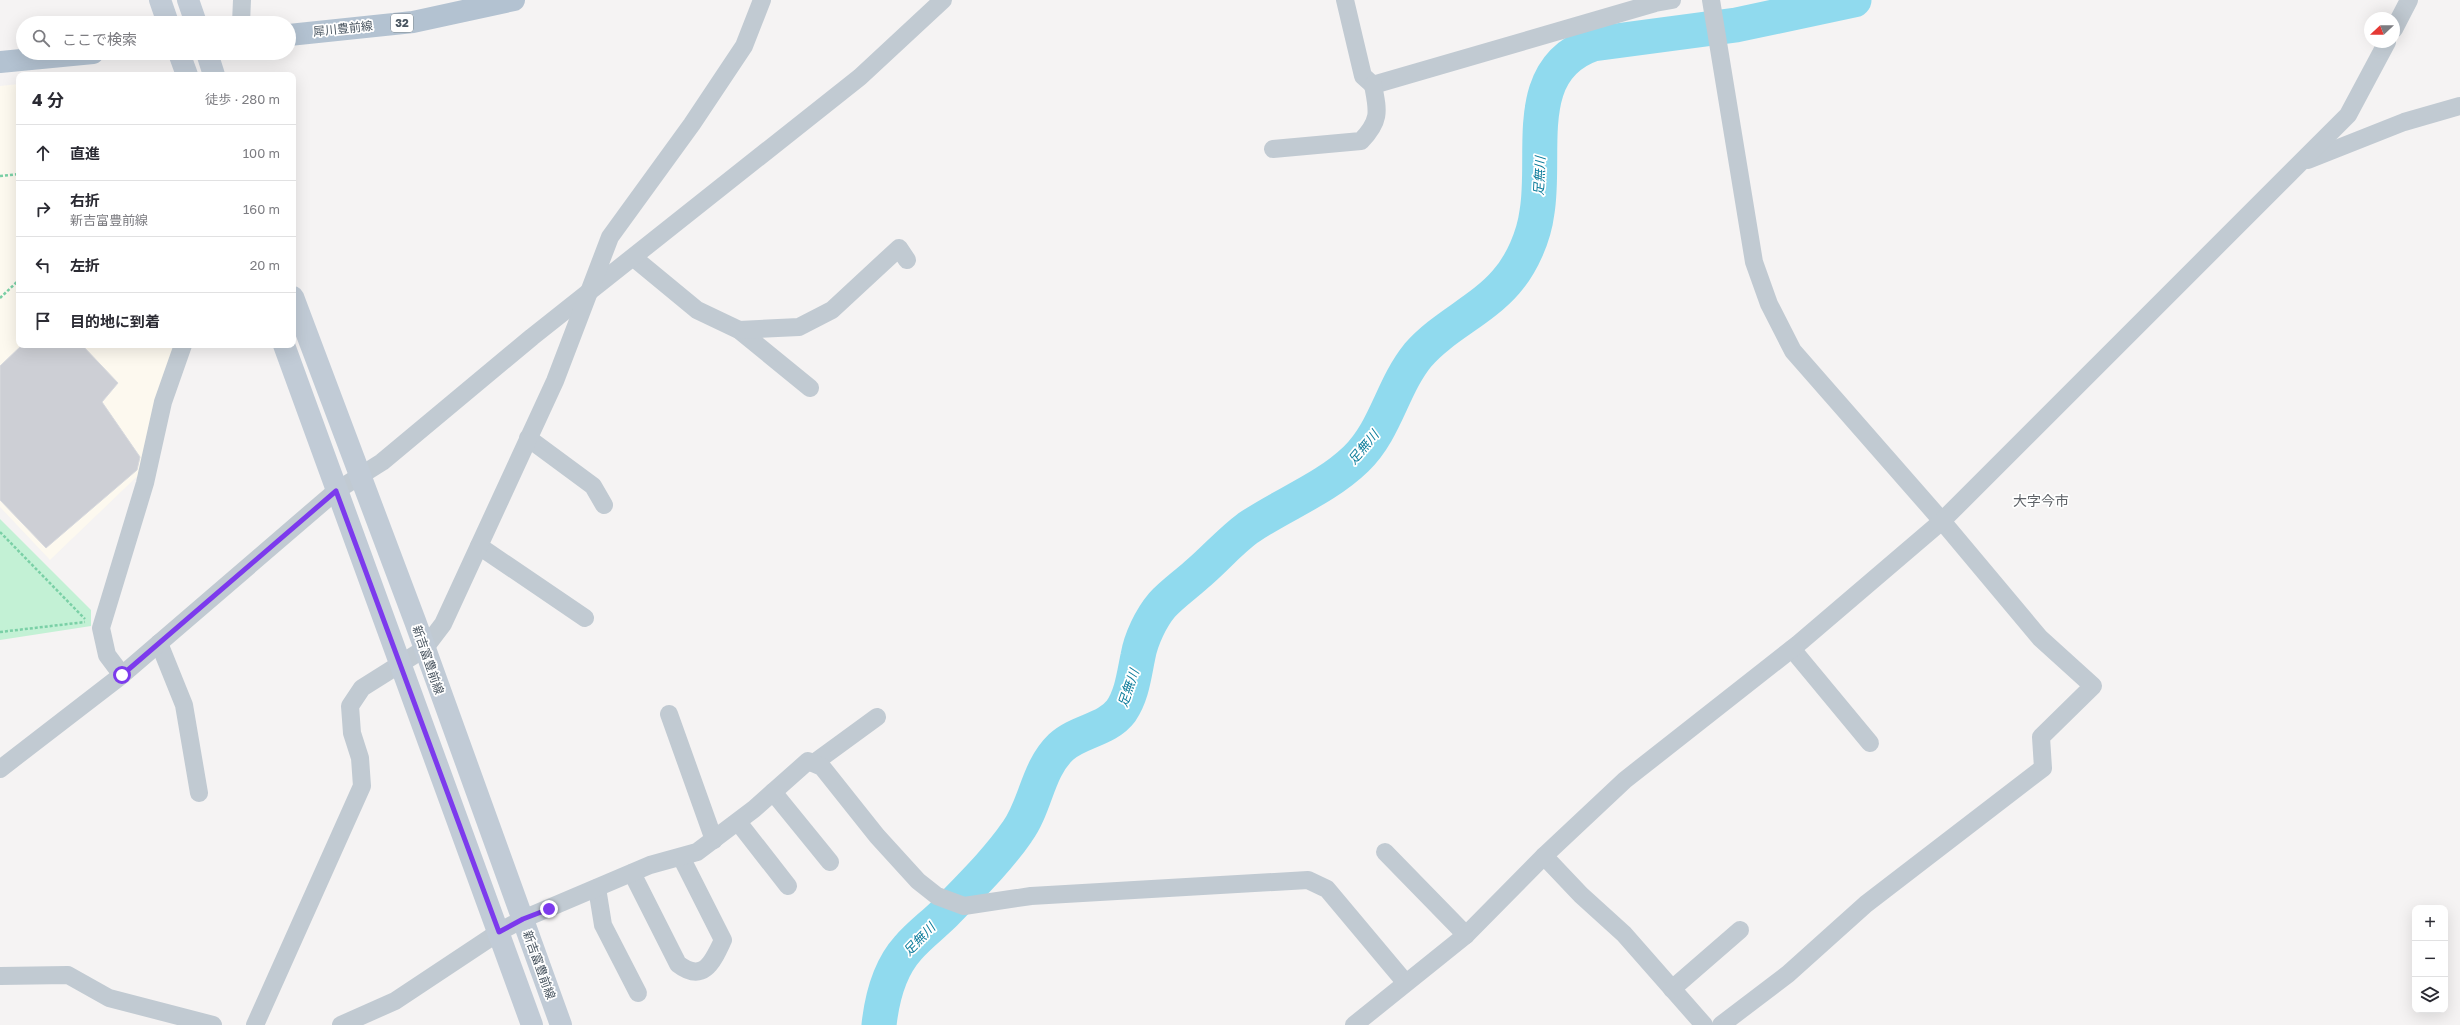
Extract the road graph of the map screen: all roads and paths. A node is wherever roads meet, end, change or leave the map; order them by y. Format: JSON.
{"nodes":[{"id":1,"x":160,"y":0,"type":"edge"},
{"id":2,"x":188,"y":0,"type":"edge"},
{"id":3,"x":242,"y":0,"type":"edge"},
{"id":4,"x":514,"y":0,"type":"edge"},
{"id":5,"x":762,"y":0,"type":"edge"},
{"id":6,"x":943,"y":0,"type":"edge"},
{"id":7,"x":1345,"y":0,"type":"edge"},
{"id":8,"x":1672,"y":0,"type":"edge"},
{"id":9,"x":1711,"y":0,"type":"edge"},
{"id":10,"x":2409,"y":0,"type":"edge"},
{"id":11,"x":166,"y":16,"type":"edge"},
{"id":12,"x":194,"y":16,"type":"edge"},
{"id":13,"x":241,"y":16,"type":"edge"},
{"id":14,"x":2400,"y":17,"type":"edge"},
{"id":15,"x":296,"y":34,"type":"edge"},
{"id":16,"x":2384,"y":48,"type":"edge"},
{"id":17,"x":21,"y":60,"type":"edge"},
{"id":18,"x":182,"y":60,"type":"edge"},
{"id":19,"x":209,"y":60,"type":"edge"},
{"id":20,"x":0,"y":62,"type":"edge"},
{"id":21,"x":186,"y":72,"type":"edge"},
{"id":22,"x":213,"y":72,"type":"edge"},
{"id":23,"x":1373,"y":85,"type":"junction"},
{"id":24,"x":2460,"y":106,"type":"edge"},
{"id":25,"x":1273,"y":148,"type":"dead end"},
{"id":26,"x":2302,"y":162,"type":"junction"},
{"id":27,"x":16,"y":174,"type":"edge"},
{"id":28,"x":0,"y":176,"type":"edge"},
{"id":29,"x":634,"y":258,"type":"junction"},
{"id":30,"x":907,"y":260,"type":"dead end"},
{"id":31,"x":16,"y":283,"type":"edge"},
{"id":32,"x":589,"y":294,"type":"junction"},
{"id":33,"x":0,"y":298,"type":"edge"},
{"id":34,"x":296,"y":305,"type":"edge"},
{"id":35,"x":739,"y":330,"type":"junction"},
{"id":36,"x":181,"y":348,"type":"edge"},
{"id":37,"x":285,"y":348,"type":"edge"},
{"id":38,"x":810,"y":388,"type":"dead end"},
{"id":39,"x":528,"y":438,"type":"junction"},
{"id":40,"x":361,"y":475,"type":"junction"},
{"id":41,"x":336,"y":491,"type":"junction"},
{"id":42,"x":604,"y":505,"type":"dead end"},
{"id":43,"x":1942,"y":521,"type":"junction"},
{"id":44,"x":0,"y":532,"type":"edge"},
{"id":45,"x":479,"y":546,"type":"junction"},
{"id":46,"x":584,"y":618,"type":"dead end"},
{"id":47,"x":0,"y":632,"type":"edge"},
{"id":48,"x":159,"y":643,"type":"junction"},
{"id":49,"x":424,"y":649,"type":"junction"},
{"id":50,"x":1792,"y":649,"type":"junction"},
{"id":51,"x":401,"y":664,"type":"junction"},
{"id":52,"x":122,"y":675,"type":"junction"},
{"id":53,"x":669,"y":714,"type":"dead end"},
{"id":54,"x":877,"y":717,"type":"dead end"},
{"id":55,"x":1870,"y":743,"type":"dead end"},
{"id":56,"x":814,"y":763,"type":"junction"},
{"id":57,"x":0,"y":769,"type":"edge"},
{"id":58,"x":773,"y":792,"type":"junction"},
{"id":59,"x":199,"y":793,"type":"dead end"},
{"id":60,"x":738,"y":822,"type":"junction"},
{"id":61,"x":714,"y":840,"type":"junction"},
{"id":62,"x":1385,"y":852,"type":"dead end"},
{"id":63,"x":1544,"y":856,"type":"junction"},
{"id":64,"x":681,"y":857,"type":"junction"},
{"id":65,"x":830,"y":862,"type":"dead end"},
{"id":66,"x":632,"y":873,"type":"junction"},
{"id":67,"x":788,"y":886,"type":"dead end"},
{"id":68,"x":597,"y":888,"type":"junction"},
{"id":69,"x":523,"y":919,"type":"junction"},
{"id":70,"x":1740,"y":930,"type":"dead end"},
{"id":71,"x":499,"y":932,"type":"junction"},
{"id":72,"x":1466,"y":935,"type":"junction"},
{"id":73,"x":0,"y":976,"type":"edge"},
{"id":74,"x":1405,"y":982,"type":"junction"},
{"id":75,"x":1672,"y":989,"type":"junction"},
{"id":76,"x":638,"y":993,"type":"dead end"},
{"id":77,"x":213,"y":1025,"type":"edge"},
{"id":78,"x":255,"y":1025,"type":"edge"},
{"id":79,"x":341,"y":1025,"type":"edge"},
{"id":80,"x":532,"y":1025,"type":"edge"},
{"id":81,"x":561,"y":1025,"type":"edge"},
{"id":82,"x":1354,"y":1025,"type":"edge"},
{"id":83,"x":1704,"y":1025,"type":"edge"},
{"id":84,"x":1721,"y":1025,"type":"edge"}],
"edges":[{"from":1,"to":11,"type":"main road"},
{"from":2,"to":12,"type":"main road"},
{"from":3,"to":13,"type":"street"},
{"from":4,"to":15,"type":"main road","name":"犀川豊前線","number":"32"},
{"from":5,"to":32,"type":"street"},
{"from":6,"to":29,"type":"street"},
{"from":7,"to":23,"type":"street"},
{"from":8,"to":23,"type":"street"},
{"from":9,"to":43,"type":"street"},
{"from":10,"to":14,"type":"street"},
{"from":16,"to":26,"type":"street"},
{"from":17,"to":20,"type":"main road"},
{"from":18,"to":21,"type":"main road"},
{"from":19,"to":22,"type":"main road"},
{"from":23,"to":25,"type":"street"},
{"from":24,"to":26,"type":"street"},
{"from":26,"to":43,"type":"street"},
{"from":27,"to":28,"type":"path"},
{"from":29,"to":32,"type":"street"},
{"from":29,"to":35,"type":"street"},
{"from":30,"to":35,"type":"street"},
{"from":31,"to":33,"type":"path"},
{"from":32,"to":39,"type":"street"},
{"from":32,"to":40,"type":"street"},
{"from":34,"to":40,"type":"main road","name":"新吉富豊前線"},
{"from":35,"to":38,"type":"street"},
{"from":36,"to":52,"type":"street"},
{"from":37,"to":41,"type":"main road"},
{"from":39,"to":42,"type":"street"},
{"from":39,"to":45,"type":"street"},
{"from":40,"to":41,"type":"street"},
{"from":40,"to":49,"type":"main road","name":"新吉富豊前線"},
{"from":41,"to":48,"type":"street"},
{"from":41,"to":51,"type":"main road"},
{"from":43,"to":50,"type":"street"},
{"from":43,"to":84,"type":"street"},
{"from":44,"to":47,"type":"path"},
{"from":45,"to":46,"type":"street"},
{"from":45,"to":49,"type":"street"},
{"from":48,"to":52,"type":"street"},
{"from":48,"to":59,"type":"street"},
{"from":49,"to":51,"type":"street"},
{"from":49,"to":69,"type":"main road","name":"新吉富豊前線"},
{"from":50,"to":55,"type":"street"},
{"from":50,"to":63,"type":"street"},
{"from":51,"to":71,"type":"main road"},
{"from":51,"to":78,"type":"street"},
{"from":52,"to":57,"type":"street"},
{"from":53,"to":61,"type":"street"},
{"from":54,"to":56,"type":"street"},
{"from":56,"to":58,"type":"street"},
{"from":56,"to":74,"type":"street"},
{"from":58,"to":60,"type":"street"},
{"from":58,"to":65,"type":"street"},
{"from":60,"to":61,"type":"street"},
{"from":60,"to":67,"type":"street"},
{"from":61,"to":64,"type":"street"},
{"from":62,"to":72,"type":"street"},
{"from":63,"to":72,"type":"street"},
{"from":63,"to":75,"type":"street"},
{"from":64,"to":66,"type":"street"},
{"from":64,"to":66,"type":"street"},
{"from":66,"to":68,"type":"street"},
{"from":68,"to":69,"type":"street"},
{"from":68,"to":76,"type":"street"},
{"from":69,"to":71,"type":"street"},
{"from":69,"to":81,"type":"main road","name":"新吉富豊前線"},
{"from":70,"to":75,"type":"street"},
{"from":71,"to":79,"type":"street"},
{"from":71,"to":80,"type":"main road"},
{"from":72,"to":74,"type":"street"},
{"from":73,"to":77,"type":"street"},
{"from":74,"to":82,"type":"street"},
{"from":75,"to":83,"type":"street"}]}
